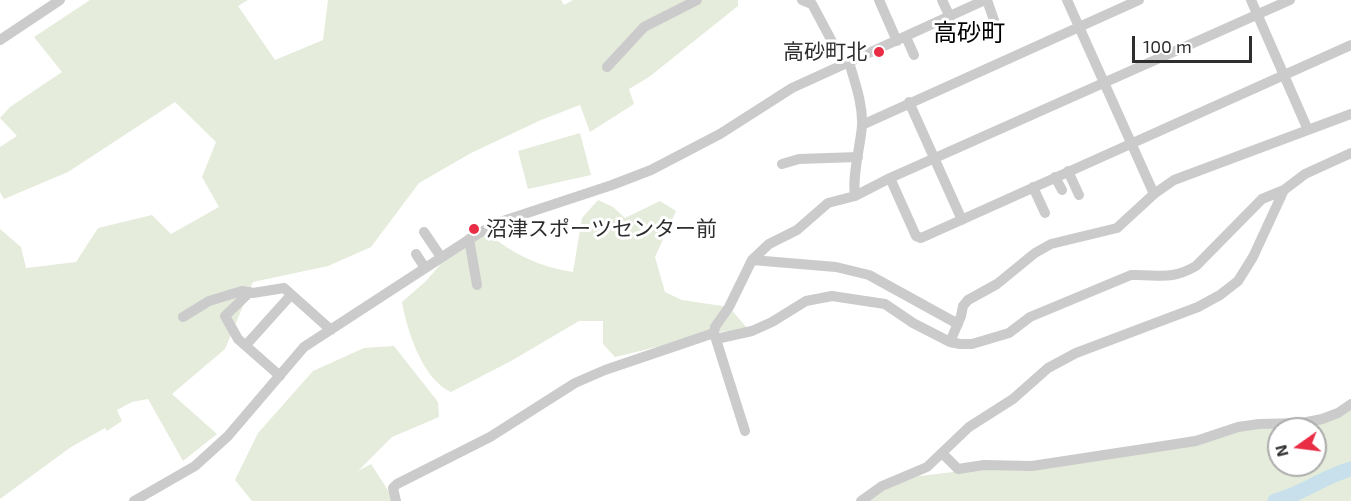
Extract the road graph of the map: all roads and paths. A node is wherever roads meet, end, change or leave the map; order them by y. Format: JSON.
{"nodes":[{"id":1,"x":60,"y":0,"type":"edge"},
{"id":2,"x":697,"y":0,"type":"edge"},
{"id":3,"x":802,"y":0,"type":"edge"},
{"id":4,"x":879,"y":0,"type":"edge"},
{"id":5,"x":942,"y":0,"type":"edge"},
{"id":6,"x":986,"y":0,"type":"edge"},
{"id":7,"x":1066,"y":0,"type":"edge"},
{"id":8,"x":1139,"y":0,"type":"edge"},
{"id":9,"x":1251,"y":0,"type":"edge"},
{"id":10,"x":1290,"y":0,"type":"edge"},
{"id":11,"x":1257,"y":15,"type":"junction"},
{"id":12,"x":950,"y":17,"type":"junction"},
{"id":13,"x":996,"y":26,"type":"dead end"},
{"id":14,"x":1079,"y":27,"type":"junction"},
{"id":15,"x":901,"y":39,"type":"junction"},
{"id":16,"x":0,"y":40,"type":"edge"},
{"id":17,"x":1351,"y":45,"type":"edge"},
{"id":18,"x":914,"y":54,"type":"dead end"},
{"id":19,"x":846,"y":63,"type":"junction"},
{"id":20,"x":607,"y":67,"type":"dead end"},
{"id":21,"x":1285,"y":75,"type":"junction"},
{"id":22,"x":1104,"y":83,"type":"junction"},
{"id":23,"x":909,"y":102,"type":"junction"},
{"id":24,"x":1351,"y":114,"type":"edge"},
{"id":25,"x":862,"y":125,"type":"junction"},
{"id":26,"x":1308,"y":130,"type":"junction"},
{"id":27,"x":1131,"y":142,"type":"junction"},
{"id":28,"x":1351,"y":153,"type":"edge"},
{"id":29,"x":858,"y":157,"type":"junction"},
{"id":30,"x":933,"y":160,"type":"junction"},
{"id":31,"x":782,"y":164,"type":"dead end"},
{"id":32,"x":1068,"y":171,"type":"junction"},
{"id":33,"x":1055,"y":177,"type":"junction"},
{"id":34,"x":890,"y":178,"type":"junction"},
{"id":35,"x":1033,"y":187,"type":"junction"},
{"id":36,"x":1062,"y":190,"type":"dead end"},
{"id":37,"x":1284,"y":190,"type":"junction"},
{"id":38,"x":1154,"y":194,"type":"junction"},
{"id":39,"x":1079,"y":195,"type":"dead end"},
{"id":40,"x":855,"y":196,"type":"junction"},
{"id":41,"x":1045,"y":213,"type":"dead end"},
{"id":42,"x":962,"y":220,"type":"junction"},
{"id":43,"x":424,"y":232,"type":"dead end"},
{"id":44,"x":469,"y":239,"type":"junction"},
{"id":45,"x":416,"y":254,"type":"dead end"},
{"id":46,"x":441,"y":257,"type":"junction"},
{"id":47,"x":752,"y":260,"type":"junction"},
{"id":48,"x":425,"y":268,"type":"junction"},
{"id":49,"x":477,"y":285,"type":"dead end"},
{"id":50,"x":250,"y":292,"type":"junction"},
{"id":51,"x":291,"y":295,"type":"junction"},
{"id":52,"x":183,"y":317,"type":"dead end"},
{"id":53,"x":958,"y":324,"type":"junction"},
{"id":54,"x":331,"y":330,"type":"junction"},
{"id":55,"x":715,"y":336,"type":"junction"},
{"id":56,"x":950,"y":342,"type":"junction"},
{"id":57,"x":246,"y":345,"type":"junction"},
{"id":58,"x":280,"y":376,"type":"junction"},
{"id":59,"x":1351,"y":404,"type":"edge"},
{"id":60,"x":745,"y":431,"type":"dead end"},
{"id":61,"x":942,"y":453,"type":"junction"},
{"id":62,"x":134,"y":501,"type":"edge"},
{"id":63,"x":396,"y":501,"type":"edge"},
{"id":64,"x":861,"y":501,"type":"edge"}],
"edges":[{"from":1,"to":16,"type":"street"},
{"from":2,"to":20,"type":"street"},
{"from":3,"to":19,"type":"street"},
{"from":4,"to":15,"type":"street"},
{"from":5,"to":12,"type":"street"},
{"from":6,"to":12,"type":"street"},
{"from":6,"to":13,"type":"street"},
{"from":7,"to":14,"type":"street"},
{"from":8,"to":14,"type":"street"},
{"from":9,"to":11,"type":"street"},
{"from":10,"to":11,"type":"street"},
{"from":11,"to":21,"type":"street"},
{"from":11,"to":22,"type":"street"},
{"from":12,"to":15,"type":"street"},
{"from":14,"to":22,"type":"street"},
{"from":14,"to":23,"type":"street"},
{"from":15,"to":18,"type":"street"},
{"from":15,"to":19,"type":"street"},
{"from":17,"to":21,"type":"street"},
{"from":19,"to":25,"type":"street"},
{"from":19,"to":44,"type":"street"},
{"from":21,"to":26,"type":"street"},
{"from":21,"to":27,"type":"street"},
{"from":22,"to":27,"type":"street"},
{"from":22,"to":30,"type":"street"},
{"from":23,"to":25,"type":"street"},
{"from":23,"to":30,"type":"street"},
{"from":24,"to":26,"type":"street"},
{"from":25,"to":29,"type":"street"},
{"from":26,"to":38,"type":"street"},
{"from":27,"to":32,"type":"street"},
{"from":27,"to":38,"type":"street"},
{"from":28,"to":37,"type":"street"},
{"from":29,"to":31,"type":"street"},
{"from":29,"to":40,"type":"street"},
{"from":30,"to":34,"type":"street"},
{"from":30,"to":42,"type":"street"},
{"from":32,"to":33,"type":"street"},
{"from":32,"to":39,"type":"street"},
{"from":33,"to":35,"type":"street"},
{"from":33,"to":36,"type":"street"},
{"from":34,"to":40,"type":"street"},
{"from":34,"to":42,"type":"street"},
{"from":35,"to":41,"type":"street"},
{"from":35,"to":42,"type":"street"},
{"from":37,"to":56,"type":"street"},
{"from":37,"to":61,"type":"street"},
{"from":38,"to":53,"type":"street"},
{"from":40,"to":47,"type":"street"},
{"from":43,"to":46,"type":"street"},
{"from":44,"to":46,"type":"street"},
{"from":44,"to":49,"type":"street"},
{"from":45,"to":48,"type":"street"},
{"from":46,"to":48,"type":"street"},
{"from":47,"to":53,"type":"street"},
{"from":47,"to":55,"type":"street"},
{"from":48,"to":54,"type":"street"},
{"from":50,"to":51,"type":"street"},
{"from":50,"to":52,"type":"street"},
{"from":50,"to":57,"type":"street"},
{"from":51,"to":54,"type":"street"},
{"from":51,"to":57,"type":"street"},
{"from":53,"to":56,"type":"street"},
{"from":54,"to":58,"type":"street"},
{"from":55,"to":56,"type":"street"},
{"from":55,"to":60,"type":"street"},
{"from":55,"to":63,"type":"street"},
{"from":57,"to":58,"type":"street"},
{"from":58,"to":62,"type":"street"},
{"from":59,"to":61,"type":"street"},
{"from":61,"to":64,"type":"street"}]}
